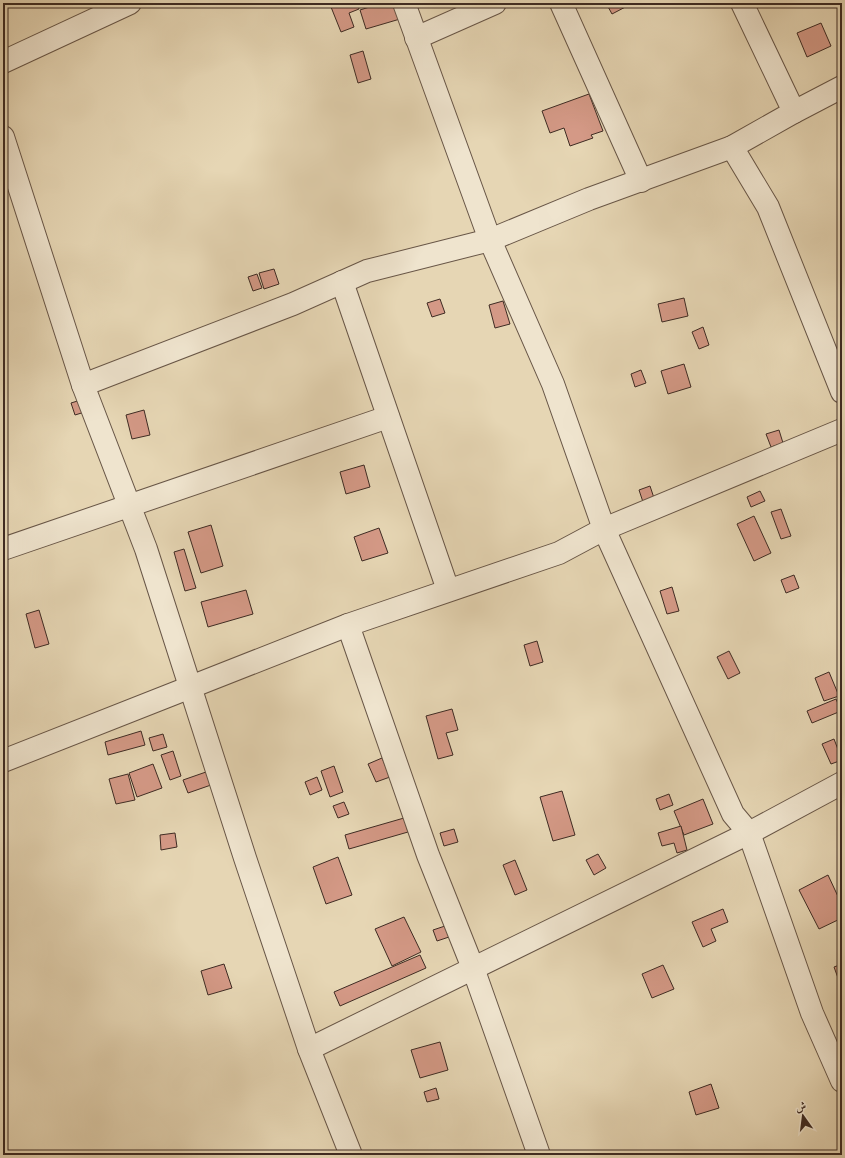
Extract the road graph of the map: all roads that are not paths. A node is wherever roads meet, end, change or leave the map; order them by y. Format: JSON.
{"nodes":[{"id":1,"x":130,"y":3,"type":"edge"},
{"id":2,"x":404,"y":3,"type":"edge"},
{"id":3,"x":495,"y":3,"type":"edge"},
{"id":4,"x":561,"y":3,"type":"edge"},
{"id":5,"x":742,"y":3,"type":"edge"},
{"id":6,"x":416,"y":38,"type":"junction"},
{"id":7,"x":3,"y":62,"type":"edge"},
{"id":8,"x":842,"y":86,"type":"edge"},
{"id":9,"x":794,"y":112,"type":"junction"},
{"id":10,"x":3,"y":137,"type":"edge"},
{"id":11,"x":732,"y":147,"type":"junction"},
{"id":12,"x":640,"y":181,"type":"junction"},
{"id":13,"x":490,"y":240,"type":"junction"},
{"id":14,"x":342,"y":282,"type":"junction"},
{"id":15,"x":84,"y":385,"type":"junction"},
{"id":16,"x":842,"y":392,"type":"edge"},
{"id":17,"x":388,"y":417,"type":"junction"},
{"id":18,"x":842,"y":430,"type":"edge"},
{"id":19,"x":129,"y":506,"type":"junction"},
{"id":20,"x":604,"y":529,"type":"junction"},
{"id":21,"x":3,"y":549,"type":"edge"},
{"id":22,"x":448,"y":590,"type":"junction"},
{"id":23,"x":348,"y":625,"type":"junction"},
{"id":24,"x":192,"y":688,"type":"junction"},
{"id":25,"x":3,"y":761,"type":"edge"},
{"id":26,"x":842,"y":783,"type":"edge"},
{"id":27,"x":749,"y":833,"type":"junction"},
{"id":28,"x":473,"y":968,"type":"junction"},
{"id":29,"x":309,"y":1049,"type":"junction"},
{"id":30,"x":842,"y":1081,"type":"edge"},
{"id":31,"x":351,"y":1155,"type":"edge"},
{"id":32,"x":539,"y":1155,"type":"edge"}],
"edges":[{"from":1,"to":7,"type":"street"},
{"from":2,"to":6,"type":"street"},
{"from":3,"to":6,"type":"street"},
{"from":4,"to":12,"type":"street"},
{"from":5,"to":9,"type":"street"},
{"from":6,"to":13,"type":"street"},
{"from":8,"to":9,"type":"street"},
{"from":9,"to":11,"type":"street"},
{"from":10,"to":15,"type":"street"},
{"from":11,"to":12,"type":"street"},
{"from":11,"to":16,"type":"street"},
{"from":12,"to":13,"type":"street"},
{"from":13,"to":14,"type":"street"},
{"from":13,"to":20,"type":"street"},
{"from":14,"to":15,"type":"street"},
{"from":14,"to":17,"type":"street"},
{"from":15,"to":19,"type":"street"},
{"from":17,"to":19,"type":"street"},
{"from":17,"to":22,"type":"street"},
{"from":18,"to":20,"type":"street"},
{"from":19,"to":21,"type":"street"},
{"from":19,"to":24,"type":"street"},
{"from":20,"to":22,"type":"street"},
{"from":20,"to":27,"type":"street"},
{"from":22,"to":23,"type":"street"},
{"from":23,"to":24,"type":"street"},
{"from":23,"to":28,"type":"street"},
{"from":24,"to":25,"type":"street"},
{"from":24,"to":29,"type":"street"},
{"from":26,"to":27,"type":"street"},
{"from":27,"to":28,"type":"street"},
{"from":27,"to":30,"type":"street"},
{"from":28,"to":29,"type":"street"},
{"from":28,"to":32,"type":"street"},
{"from":29,"to":31,"type":"street"}]}
